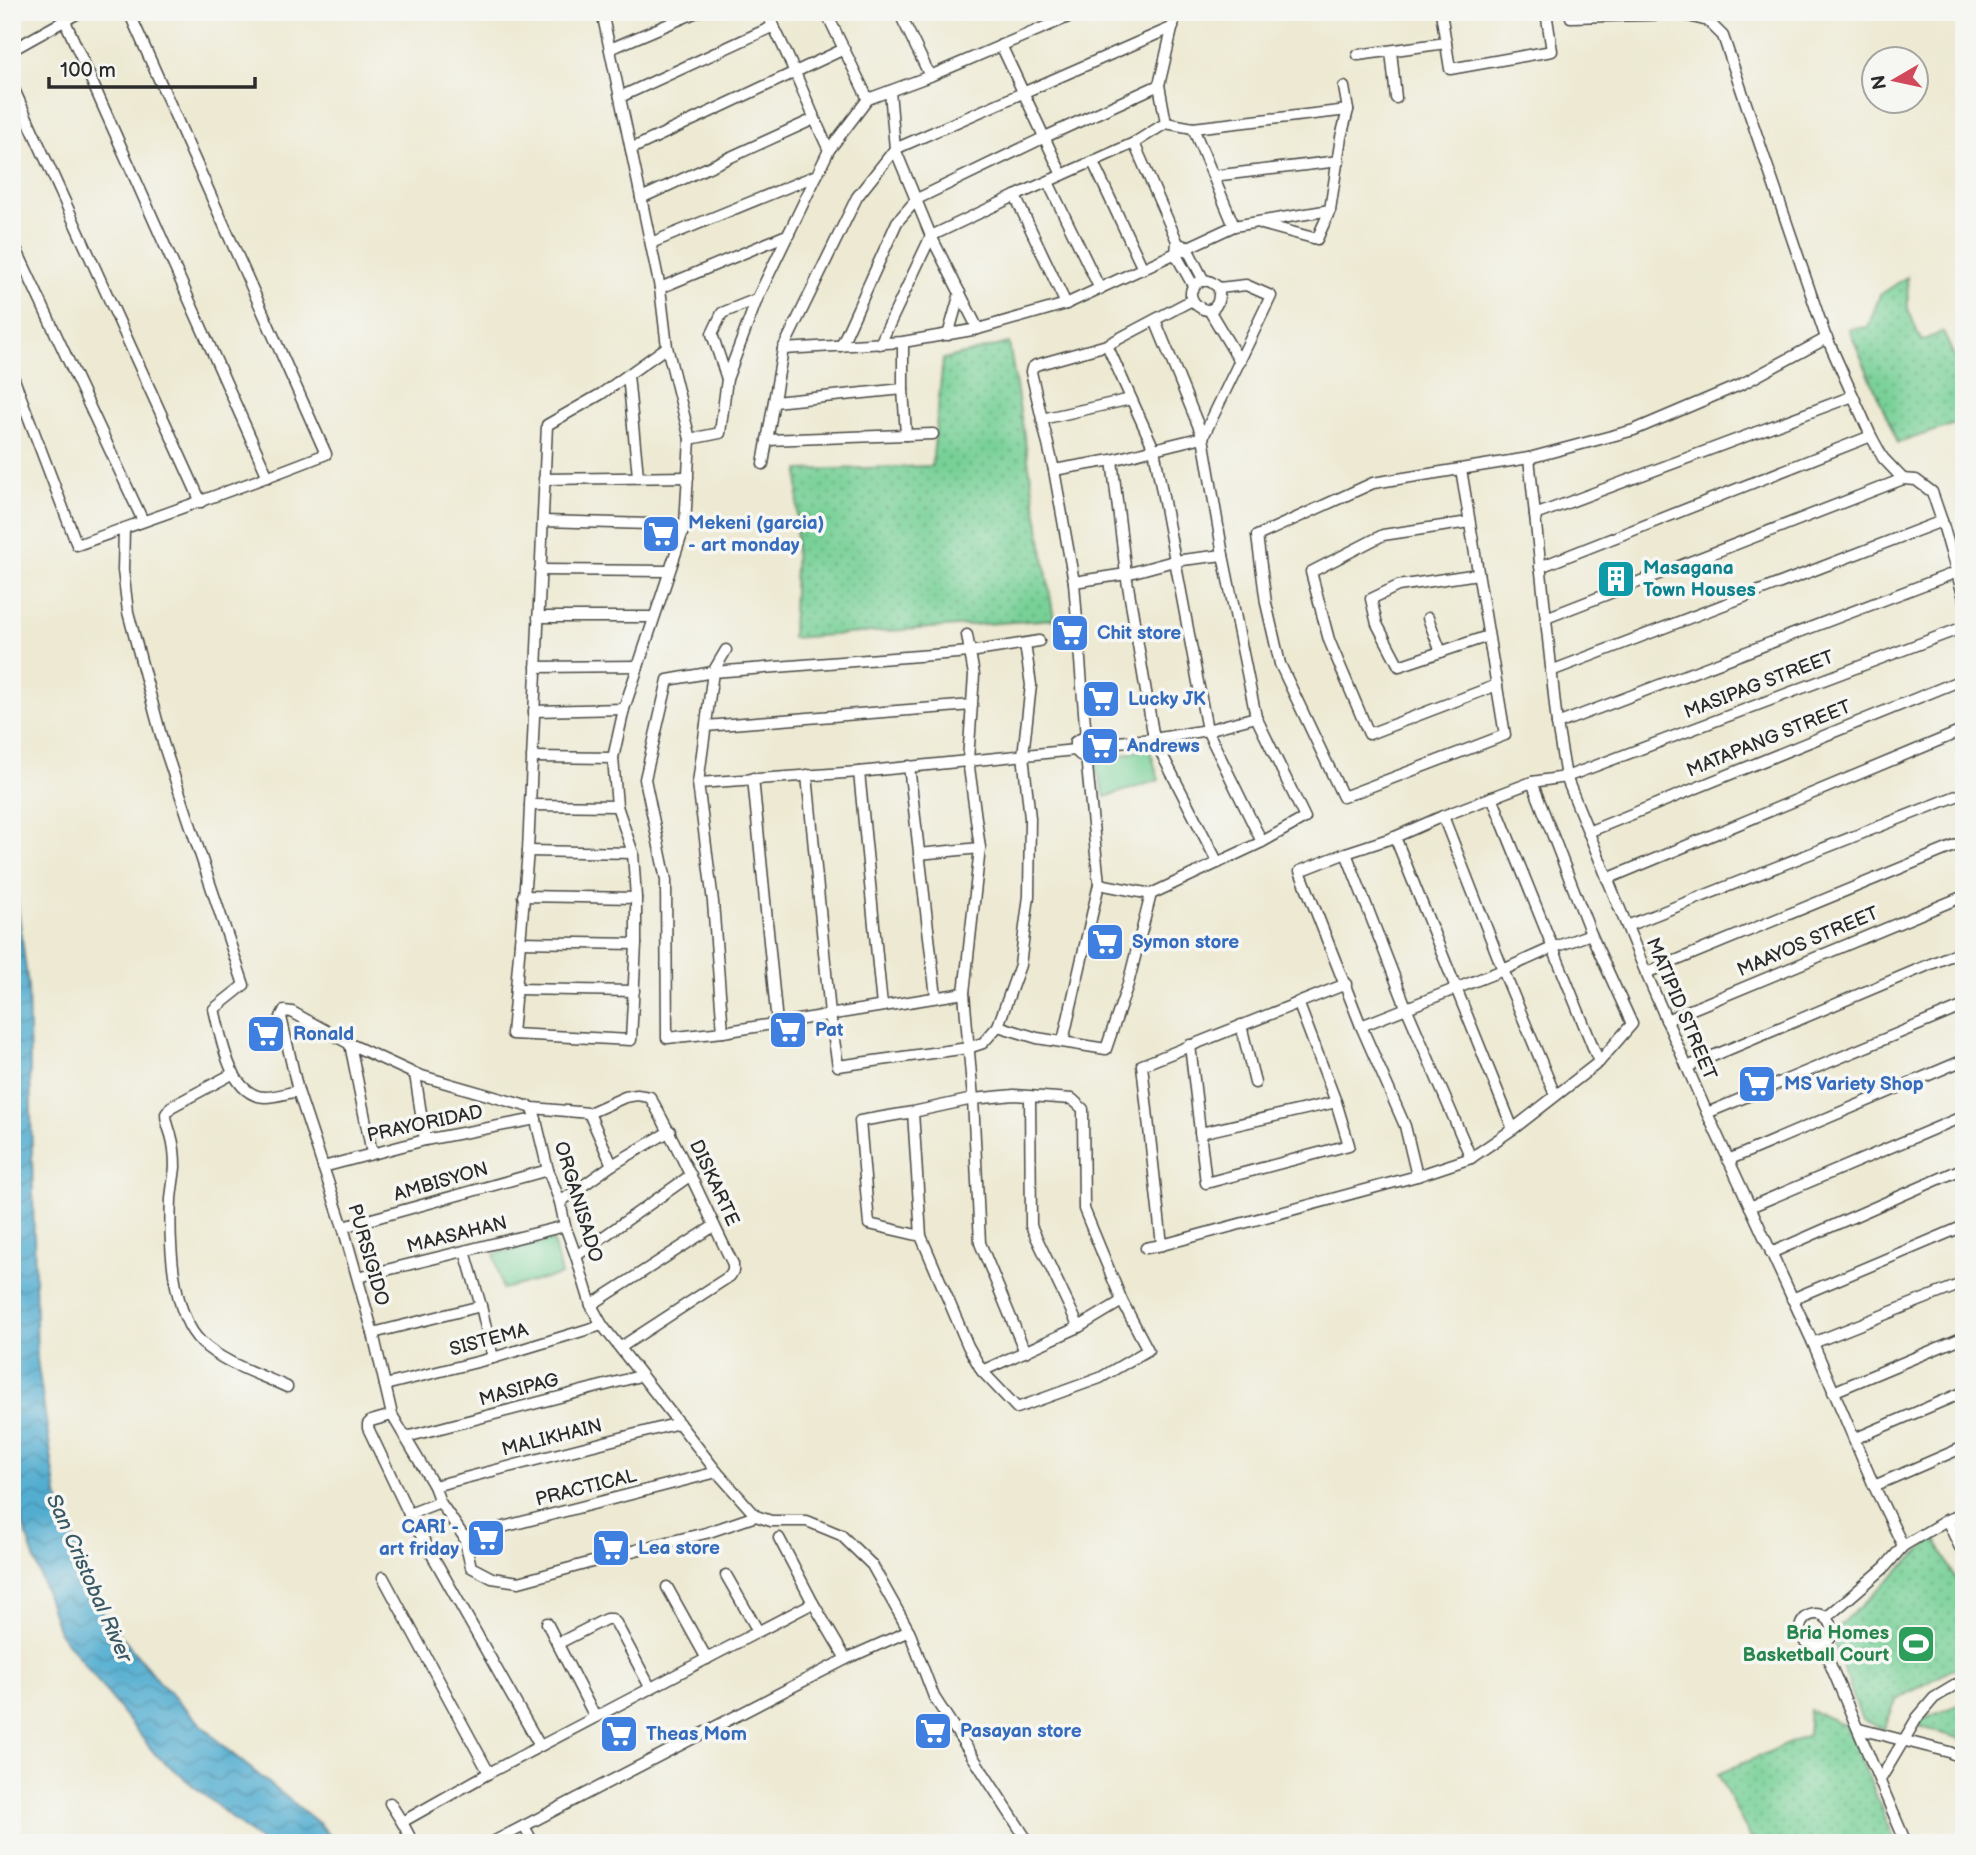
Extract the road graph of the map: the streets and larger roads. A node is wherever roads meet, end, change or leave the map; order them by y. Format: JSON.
{"nodes":[{"id":1,"x":80,"y":12,"type":"edge"},
{"id":2,"x":129,"y":12,"type":"edge"},
{"id":3,"x":602,"y":12,"type":"edge"},
{"id":4,"x":696,"y":12,"type":"edge"},
{"id":5,"x":766,"y":12,"type":"edge"},
{"id":6,"x":826,"y":12,"type":"edge"},
{"id":7,"x":899,"y":12,"type":"edge"},
{"id":8,"x":1177,"y":12,"type":"edge"},
{"id":9,"x":1441,"y":12,"type":"edge"},
{"id":10,"x":1546,"y":12,"type":"edge"},
{"id":11,"x":1570,"y":12,"type":"edge"},
{"id":12,"x":1075,"y":13,"type":"edge"},
{"id":13,"x":65,"y":21,"type":"junction"},
{"id":14,"x":774,"y":26,"type":"junction"},
{"id":15,"x":1173,"y":27,"type":"junction"},
{"id":16,"x":1446,"y":43,"type":"junction"},
{"id":17,"x":1001,"y":46,"type":"junction"},
{"id":18,"x":610,"y":49,"type":"junction"},
{"id":19,"x":844,"y":49,"type":"junction"},
{"id":20,"x":12,"y":50,"type":"edge"},
{"id":21,"x":1391,"y":51,"type":"junction"},
{"id":22,"x":1357,"y":55,"type":"dead end"},
{"id":23,"x":795,"y":71,"type":"junction"},
{"id":24,"x":930,"y":76,"type":"junction"},
{"id":25,"x":12,"y":85,"type":"edge"},
{"id":26,"x":1159,"y":85,"type":"junction"},
{"id":27,"x":1344,"y":86,"type":"dead end"},
{"id":28,"x":890,"y":91,"type":"junction"},
{"id":29,"x":1024,"y":93,"type":"junction"},
{"id":30,"x":620,"y":97,"type":"junction"},
{"id":31,"x":1396,"y":98,"type":"dead end"},
{"id":32,"x":868,"y":99,"type":"junction"},
{"id":33,"x":1348,"y":110,"type":"junction"},
{"id":34,"x":814,"y":119,"type":"junction"},
{"id":35,"x":1166,"y":123,"type":"junction"},
{"id":36,"x":1193,"y":128,"type":"junction"},
{"id":37,"x":1045,"y":137,"type":"junction"},
{"id":38,"x":1134,"y":143,"type":"junction"},
{"id":39,"x":631,"y":149,"type":"junction"},
{"id":40,"x":895,"y":149,"type":"junction"},
{"id":41,"x":829,"y":150,"type":"junction"},
{"id":42,"x":1339,"y":161,"type":"junction"},
{"id":43,"x":1093,"y":162,"type":"junction"},
{"id":44,"x":817,"y":175,"type":"junction"},
{"id":45,"x":1062,"y":175,"type":"junction"},
{"id":46,"x":1213,"y":176,"type":"junction"},
{"id":47,"x":1048,"y":182,"type":"junction"},
{"id":48,"x":1015,"y":195,"type":"junction"},
{"id":49,"x":641,"y":198,"type":"junction"},
{"id":50,"x":916,"y":199,"type":"junction"},
{"id":51,"x":1330,"y":210,"type":"junction"},
{"id":52,"x":1256,"y":223,"type":"junction"},
{"id":53,"x":1234,"y":226,"type":"junction"},
{"id":54,"x":789,"y":233,"type":"junction"},
{"id":55,"x":931,"y":236,"type":"junction"},
{"id":56,"x":12,"y":240,"type":"edge"},
{"id":57,"x":1177,"y":241,"type":"junction"},
{"id":58,"x":651,"y":243,"type":"junction"},
{"id":59,"x":1187,"y":248,"type":"junction"},
{"id":60,"x":1176,"y":255,"type":"junction"},
{"id":61,"x":1143,"y":269,"type":"junction"},
{"id":62,"x":1199,"y":284,"type":"junction"},
{"id":63,"x":660,"y":288,"type":"junction"},
{"id":64,"x":1100,"y":289,"type":"junction"},
{"id":65,"x":1219,"y":289,"type":"junction"},
{"id":66,"x":960,"y":293,"type":"junction"},
{"id":67,"x":757,"y":299,"type":"junction"},
{"id":68,"x":1192,"y":300,"type":"junction"},
{"id":69,"x":1066,"y":304,"type":"junction"},
{"id":70,"x":1209,"y":310,"type":"junction"},
{"id":71,"x":1155,"y":320,"type":"junction"},
{"id":72,"x":978,"y":328,"type":"junction"},
{"id":73,"x":948,"y":335,"type":"junction"},
{"id":74,"x":1825,"y":335,"type":"dead end"},
{"id":75,"x":902,"y":342,"type":"junction"},
{"id":76,"x":880,"y":344,"type":"junction"},
{"id":77,"x":1107,"y":345,"type":"junction"},
{"id":78,"x":841,"y":346,"type":"junction"},
{"id":79,"x":667,"y":347,"type":"junction"},
{"id":80,"x":783,"y":349,"type":"junction"},
{"id":81,"x":1240,"y":362,"type":"junction"},
{"id":82,"x":12,"y":374,"type":"edge"},
{"id":83,"x":628,"y":375,"type":"junction"},
{"id":84,"x":727,"y":379,"type":"junction"},
{"id":85,"x":903,"y":389,"type":"junction"},
{"id":86,"x":1853,"y":396,"type":"junction"},
{"id":87,"x":1131,"y":399,"type":"junction"},
{"id":88,"x":774,"y":402,"type":"junction"},
{"id":89,"x":1042,"y":419,"type":"junction"},
{"id":90,"x":933,"y":434,"type":"dead end"},
{"id":91,"x":906,"y":435,"type":"junction"},
{"id":92,"x":1871,"y":436,"type":"junction"},
{"id":93,"x":1203,"y":437,"type":"junction"},
{"id":94,"x":690,"y":439,"type":"junction"},
{"id":95,"x":767,"y":440,"type":"junction"},
{"id":96,"x":1154,"y":449,"type":"junction"},
{"id":97,"x":1529,"y":458,"type":"junction"},
{"id":98,"x":1112,"y":460,"type":"junction"},
{"id":99,"x":763,"y":464,"type":"dead end"},
{"id":100,"x":1461,"y":469,"type":"junction"},
{"id":101,"x":1054,"y":470,"type":"junction"},
{"id":102,"x":638,"y":476,"type":"junction"},
{"id":103,"x":268,"y":477,"type":"junction"},
{"id":104,"x":688,"y":477,"type":"junction"},
{"id":105,"x":544,"y":478,"type":"junction"},
{"id":106,"x":1903,"y":479,"type":"junction"},
{"id":107,"x":201,"y":502,"type":"junction"},
{"id":108,"x":1535,"y":515,"type":"junction"},
{"id":109,"x":143,"y":520,"type":"junction"},
{"id":110,"x":543,"y":521,"type":"junction"},
{"id":111,"x":1942,"y":521,"type":"junction"},
{"id":112,"x":1469,"y":522,"type":"junction"},
{"id":113,"x":685,"y":525,"type":"junction"},
{"id":114,"x":124,"y":528,"type":"junction"},
{"id":115,"x":1223,"y":555,"type":"junction"},
{"id":116,"x":1174,"y":561,"type":"junction"},
{"id":117,"x":1540,"y":567,"type":"junction"},
{"id":118,"x":540,"y":570,"type":"junction"},
{"id":119,"x":668,"y":571,"type":"junction"},
{"id":120,"x":1957,"y":572,"type":"junction"},
{"id":121,"x":1478,"y":573,"type":"junction"},
{"id":122,"x":1126,"y":574,"type":"junction"},
{"id":123,"x":1074,"y":582,"type":"junction"},
{"id":124,"x":1964,"y":598,"type":"edge"},
{"id":125,"x":538,"y":617,"type":"junction"},
{"id":126,"x":654,"y":617,"type":"junction"},
{"id":127,"x":1428,"y":618,"type":"dead end"},
{"id":128,"x":1546,"y":618,"type":"junction"},
{"id":129,"x":1964,"y":627,"type":"edge"},
{"id":130,"x":967,"y":635,"type":"dead end"},
{"id":131,"x":1488,"y":636,"type":"junction"},
{"id":132,"x":1039,"y":641,"type":"dead end"},
{"id":133,"x":1025,"y":644,"type":"junction"},
{"id":134,"x":726,"y":650,"type":"dead end"},
{"id":135,"x":970,"y":652,"type":"junction"},
{"id":136,"x":1441,"y":652,"type":"junction"},
{"id":137,"x":638,"y":666,"type":"junction"},
{"id":138,"x":536,"y":667,"type":"junction"},
{"id":139,"x":1551,"y":671,"type":"junction"},
{"id":140,"x":713,"y":672,"type":"junction"},
{"id":141,"x":1964,"y":679,"type":"edge"},
{"id":142,"x":1497,"y":685,"type":"junction"},
{"id":143,"x":972,"y":705,"type":"junction"},
{"id":144,"x":624,"y":709,"type":"junction"},
{"id":145,"x":534,"y":711,"type":"junction"},
{"id":146,"x":1256,"y":717,"type":"junction"},
{"id":147,"x":1557,"y":724,"type":"junction"},
{"id":148,"x":706,"y":726,"type":"junction"},
{"id":149,"x":1207,"y":730,"type":"junction"},
{"id":150,"x":1964,"y":730,"type":"edge"},
{"id":151,"x":1154,"y":739,"type":"junction"},
{"id":152,"x":1089,"y":741,"type":"junction"},
{"id":153,"x":1075,"y":750,"type":"junction"},
{"id":154,"x":1023,"y":755,"type":"junction"},
{"id":155,"x":1086,"y":756,"type":"junction"},
{"id":156,"x":532,"y":757,"type":"junction"},
{"id":157,"x":613,"y":758,"type":"junction"},
{"id":158,"x":968,"y":760,"type":"junction"},
{"id":159,"x":909,"y":766,"type":"junction"},
{"id":160,"x":859,"y":772,"type":"junction"},
{"id":161,"x":807,"y":775,"type":"junction"},
{"id":162,"x":1566,"y":777,"type":"junction"},
{"id":163,"x":753,"y":778,"type":"junction"},
{"id":164,"x":1532,"y":782,"type":"junction"},
{"id":165,"x":698,"y":783,"type":"junction"},
{"id":166,"x":1964,"y":793,"type":"edge"},
{"id":167,"x":1492,"y":797,"type":"junction"},
{"id":168,"x":530,"y":805,"type":"junction"},
{"id":169,"x":617,"y":806,"type":"junction"},
{"id":170,"x":1443,"y":816,"type":"junction"},
{"id":171,"x":1588,"y":832,"type":"junction"},
{"id":172,"x":1395,"y":837,"type":"junction"},
{"id":173,"x":1262,"y":842,"type":"junction"},
{"id":174,"x":1964,"y":842,"type":"edge"},
{"id":175,"x":980,"y":848,"type":"junction"},
{"id":176,"x":528,"y":851,"type":"junction"},
{"id":177,"x":633,"y":853,"type":"junction"},
{"id":178,"x":1346,"y":853,"type":"junction"},
{"id":179,"x":919,"y":854,"type":"junction"},
{"id":180,"x":1218,"y":863,"type":"junction"},
{"id":181,"x":1608,"y":879,"type":"junction"},
{"id":182,"x":1099,"y":884,"type":"junction"},
{"id":183,"x":1151,"y":894,"type":"junction"},
{"id":184,"x":523,"y":896,"type":"junction"},
{"id":185,"x":1964,"y":896,"type":"edge"},
{"id":186,"x":636,"y":898,"type":"junction"},
{"id":187,"x":1627,"y":926,"type":"junction"},
{"id":188,"x":1591,"y":934,"type":"junction"},
{"id":189,"x":520,"y":942,"type":"junction"},
{"id":190,"x":636,"y":944,"type":"junction"},
{"id":191,"x":1552,"y":948,"type":"junction"},
{"id":192,"x":1964,"y":950,"type":"edge"},
{"id":193,"x":1503,"y":970,"type":"junction"},
{"id":194,"x":1646,"y":973,"type":"junction"},
{"id":195,"x":1346,"y":984,"type":"junction"},
{"id":196,"x":1456,"y":988,"type":"junction"},
{"id":197,"x":516,"y":989,"type":"junction"},
{"id":198,"x":634,"y":990,"type":"junction"},
{"id":199,"x":964,"y":993,"type":"junction"},
{"id":200,"x":936,"y":997,"type":"junction"},
{"id":201,"x":1298,"y":1002,"type":"junction"},
{"id":202,"x":882,"y":1006,"type":"junction"},
{"id":203,"x":1964,"y":1006,"type":"edge"},
{"id":204,"x":1406,"y":1007,"type":"junction"},
{"id":205,"x":830,"y":1014,"type":"junction"},
{"id":206,"x":1666,"y":1020,"type":"junction"},
{"id":207,"x":777,"y":1023,"type":"junction"},
{"id":208,"x":1241,"y":1025,"type":"junction"},
{"id":209,"x":999,"y":1026,"type":"junction"},
{"id":210,"x":1362,"y":1026,"type":"junction"},
{"id":211,"x":723,"y":1032,"type":"junction"},
{"id":212,"x":1063,"y":1041,"type":"junction"},
{"id":213,"x":350,"y":1044,"type":"junction"},
{"id":214,"x":1190,"y":1045,"type":"junction"},
{"id":215,"x":968,"y":1048,"type":"junction"},
{"id":216,"x":1964,"y":1060,"type":"edge"},
{"id":217,"x":1599,"y":1062,"type":"junction"},
{"id":218,"x":1687,"y":1067,"type":"junction"},
{"id":219,"x":234,"y":1073,"type":"junction"},
{"id":220,"x":415,"y":1074,"type":"junction"},
{"id":221,"x":1255,"y":1083,"type":"dead end"},
{"id":222,"x":298,"y":1091,"type":"junction"},
{"id":223,"x":1555,"y":1095,"type":"junction"},
{"id":224,"x":1030,"y":1097,"type":"junction"},
{"id":225,"x":973,"y":1100,"type":"junction"},
{"id":226,"x":1336,"y":1102,"type":"junction"},
{"id":227,"x":913,"y":1112,"type":"junction"},
{"id":228,"x":589,"y":1113,"type":"junction"},
{"id":229,"x":1707,"y":1113,"type":"junction"},
{"id":230,"x":535,"y":1114,"type":"junction"},
{"id":231,"x":1964,"y":1116,"type":"edge"},
{"id":232,"x":1513,"y":1129,"type":"junction"},
{"id":233,"x":670,"y":1131,"type":"junction"},
{"id":234,"x":1200,"y":1133,"type":"junction"},
{"id":235,"x":425,"y":1140,"type":"junction"},
{"id":236,"x":372,"y":1153,"type":"junction"},
{"id":237,"x":1471,"y":1158,"type":"junction"},
{"id":238,"x":1728,"y":1160,"type":"junction"},
{"id":239,"x":612,"y":1165,"type":"junction"},
{"id":240,"x":323,"y":1167,"type":"junction"},
{"id":241,"x":1964,"y":1168,"type":"edge"},
{"id":242,"x":548,"y":1170,"type":"junction"},
{"id":243,"x":691,"y":1175,"type":"junction"},
{"id":244,"x":1417,"y":1176,"type":"junction"},
{"id":245,"x":560,"y":1202,"type":"junction"},
{"id":246,"x":1750,"y":1206,"type":"junction"},
{"id":247,"x":565,"y":1226,"type":"junction"},
{"id":248,"x":714,"y":1226,"type":"junction"},
{"id":249,"x":1964,"y":1226,"type":"edge"},
{"id":250,"x":343,"y":1227,"type":"junction"},
{"id":251,"x":921,"y":1236,"type":"junction"},
{"id":252,"x":1162,"y":1245,"type":"junction"},
{"id":253,"x":1146,"y":1248,"type":"dead end"},
{"id":254,"x":465,"y":1251,"type":"junction"},
{"id":255,"x":1771,"y":1253,"type":"junction"},
{"id":256,"x":576,"y":1256,"type":"junction"},
{"id":257,"x":358,"y":1277,"type":"junction"},
{"id":258,"x":1964,"y":1283,"type":"edge"},
{"id":259,"x":1792,"y":1299,"type":"junction"},
{"id":260,"x":1122,"y":1301,"type":"junction"},
{"id":261,"x":591,"y":1305,"type":"junction"},
{"id":262,"x":481,"y":1306,"type":"junction"},
{"id":263,"x":601,"y":1325,"type":"junction"},
{"id":264,"x":1079,"y":1327,"type":"junction"},
{"id":265,"x":373,"y":1333,"type":"junction"},
{"id":266,"x":1964,"y":1337,"type":"edge"},
{"id":267,"x":1813,"y":1343,"type":"junction"},
{"id":268,"x":621,"y":1347,"type":"junction"},
{"id":269,"x":1025,"y":1352,"type":"junction"},
{"id":270,"x":493,"y":1358,"type":"junction"},
{"id":271,"x":982,"y":1371,"type":"junction"},
{"id":272,"x":640,"y":1376,"type":"junction"},
{"id":273,"x":385,"y":1385,"type":"junction"},
{"id":274,"x":287,"y":1387,"type":"dead end"},
{"id":275,"x":1833,"y":1392,"type":"junction"},
{"id":276,"x":1964,"y":1392,"type":"edge"},
{"id":277,"x":393,"y":1415,"type":"junction"},
{"id":278,"x":680,"y":1423,"type":"junction"},
{"id":279,"x":407,"y":1437,"type":"junction"},
{"id":280,"x":1854,"y":1439,"type":"junction"},
{"id":281,"x":1964,"y":1447,"type":"edge"},
{"id":282,"x":717,"y":1472,"type":"junction"},
{"id":283,"x":433,"y":1486,"type":"junction"},
{"id":284,"x":1874,"y":1486,"type":"junction"},
{"id":285,"x":440,"y":1502,"type":"junction"},
{"id":286,"x":410,"y":1514,"type":"junction"},
{"id":287,"x":1964,"y":1514,"type":"edge"},
{"id":288,"x":757,"y":1516,"type":"junction"},
{"id":289,"x":1947,"y":1520,"type":"junction"},
{"id":290,"x":464,"y":1537,"type":"junction"},
{"id":291,"x":779,"y":1538,"type":"dead end"},
{"id":292,"x":1903,"y":1546,"type":"junction"},
{"id":293,"x":1964,"y":1556,"type":"edge"},
{"id":294,"x":726,"y":1575,"type":"dead end"},
{"id":295,"x":383,"y":1577,"type":"dead end"},
{"id":296,"x":667,"y":1587,"type":"dead end"},
{"id":297,"x":813,"y":1604,"type":"junction"},
{"id":298,"x":1826,"y":1618,"type":"junction"},
{"id":299,"x":547,"y":1623,"type":"dead end"},
{"id":300,"x":758,"y":1631,"type":"junction"},
{"id":301,"x":909,"y":1631,"type":"junction"},
{"id":302,"x":557,"y":1644,"type":"junction"},
{"id":303,"x":1822,"y":1645,"type":"junction"},
{"id":304,"x":707,"y":1659,"type":"junction"},
{"id":305,"x":846,"y":1659,"type":"junction"},
{"id":306,"x":1964,"y":1680,"type":"edge"},
{"id":307,"x":651,"y":1689,"type":"junction"},
{"id":308,"x":595,"y":1717,"type":"junction"},
{"id":309,"x":1859,"y":1729,"type":"junction"},
{"id":310,"x":1904,"y":1741,"type":"junction"},
{"id":311,"x":540,"y":1746,"type":"junction"},
{"id":312,"x":1964,"y":1759,"type":"edge"},
{"id":313,"x":489,"y":1773,"type":"junction"},
{"id":314,"x":1880,"y":1780,"type":"junction"},
{"id":315,"x":390,"y":1803,"type":"dead end"},
{"id":316,"x":402,"y":1822,"type":"junction"},
{"id":317,"x":524,"y":1826,"type":"junction"},
{"id":318,"x":413,"y":1843,"type":"edge"},
{"id":319,"x":492,"y":1843,"type":"edge"},
{"id":320,"x":533,"y":1843,"type":"edge"},
{"id":321,"x":1029,"y":1843,"type":"edge"},
{"id":322,"x":1906,"y":1843,"type":"edge"}],
"edges":[{"from":1,"to":13,"type":"street"},
{"from":2,"to":103,"type":"street"},
{"from":3,"to":18,"type":"street"},
{"from":4,"to":18,"type":"street"},
{"from":5,"to":14,"type":"street"},
{"from":6,"to":19,"type":"street"},
{"from":7,"to":24,"type":"street"},
{"from":8,"to":15,"type":"street"},
{"from":9,"to":16,"type":"street"},
{"from":10,"to":16,"type":"street"},
{"from":11,"to":74,"type":"street"},
{"from":12,"to":17,"type":"street"},
{"from":13,"to":20,"type":"street"},
{"from":13,"to":103,"type":"street"},
{"from":14,"to":23,"type":"street"},
{"from":14,"to":30,"type":"street"},
{"from":15,"to":26,"type":"street"},
{"from":15,"to":29,"type":"street"},
{"from":16,"to":21,"type":"street"},
{"from":17,"to":24,"type":"street"},
{"from":17,"to":29,"type":"street"},
{"from":18,"to":30,"type":"street"},
{"from":19,"to":23,"type":"street"},
{"from":19,"to":32,"type":"street"},
{"from":21,"to":22,"type":"street"},
{"from":21,"to":31,"type":"street"},
{"from":23,"to":34,"type":"street"},
{"from":23,"to":39,"type":"street"},
{"from":24,"to":28,"type":"street"},
{"from":25,"to":107,"type":"street"},
{"from":26,"to":35,"type":"street"},
{"from":26,"to":37,"type":"street"},
{"from":27,"to":33,"type":"street"},
{"from":28,"to":32,"type":"street"},
{"from":28,"to":40,"type":"street"},
{"from":29,"to":37,"type":"street"},
{"from":29,"to":40,"type":"street"},
{"from":30,"to":39,"type":"street"},
{"from":32,"to":41,"type":"street"},
{"from":33,"to":36,"type":"street"},
{"from":33,"to":42,"type":"street"},
{"from":34,"to":41,"type":"street"},
{"from":34,"to":49,"type":"street"},
{"from":35,"to":36,"type":"street"},
{"from":35,"to":38,"type":"street"},
{"from":36,"to":46,"type":"street"},
{"from":37,"to":45,"type":"street"},
{"from":37,"to":50,"type":"street"},
{"from":38,"to":43,"type":"street"},
{"from":38,"to":57,"type":"street"},
{"from":39,"to":49,"type":"street"},
{"from":40,"to":50,"type":"street"},
{"from":40,"to":80,"type":"street"},
{"from":41,"to":44,"type":"street"},
{"from":42,"to":46,"type":"street"},
{"from":42,"to":51,"type":"street"},
{"from":43,"to":45,"type":"street"},
{"from":43,"to":61,"type":"street"},
{"from":44,"to":54,"type":"street"},
{"from":44,"to":58,"type":"street"},
{"from":45,"to":47,"type":"street"},
{"from":46,"to":53,"type":"street"},
{"from":47,"to":48,"type":"street"},
{"from":47,"to":64,"type":"street"},
{"from":48,"to":55,"type":"street"},
{"from":48,"to":69,"type":"street"},
{"from":49,"to":58,"type":"street"},
{"from":50,"to":55,"type":"street"},
{"from":50,"to":78,"type":"street"},
{"from":51,"to":52,"type":"street"},
{"from":51,"to":52,"type":"street"},
{"from":52,"to":53,"type":"street"},
{"from":53,"to":59,"type":"street"},
{"from":54,"to":63,"type":"street"},
{"from":54,"to":67,"type":"street"},
{"from":55,"to":66,"type":"street"},
{"from":55,"to":76,"type":"street"},
{"from":56,"to":109,"type":"street"},
{"from":57,"to":59,"type":"street"},
{"from":57,"to":60,"type":"street"},
{"from":58,"to":63,"type":"street"},
{"from":59,"to":60,"type":"street"},
{"from":59,"to":62,"type":"street"},
{"from":60,"to":61,"type":"street"},
{"from":60,"to":62,"type":"street"},
{"from":61,"to":64,"type":"street"},
{"from":62,"to":65,"type":"street"},
{"from":62,"to":68,"type":"street"},
{"from":63,"to":79,"type":"street"},
{"from":64,"to":69,"type":"street"},
{"from":65,"to":70,"type":"street"},
{"from":65,"to":81,"type":"street"},
{"from":66,"to":72,"type":"street"},
{"from":66,"to":73,"type":"street"},
{"from":67,"to":84,"type":"street"},
{"from":67,"to":84,"type":"street"},
{"from":68,"to":70,"type":"street"},
{"from":68,"to":71,"type":"street"},
{"from":69,"to":72,"type":"street"},
{"from":70,"to":81,"type":"street"},
{"from":71,"to":77,"type":"street"},
{"from":71,"to":93,"type":"street"},
{"from":72,"to":73,"type":"street"},
{"from":73,"to":75,"type":"street"},
{"from":75,"to":76,"type":"street"},
{"from":75,"to":85,"type":"street"},
{"from":76,"to":78,"type":"street"},
{"from":77,"to":87,"type":"street"},
{"from":77,"to":89,"type":"street"},
{"from":78,"to":80,"type":"street"},
{"from":79,"to":83,"type":"street"},
{"from":79,"to":94,"type":"street"},
{"from":80,"to":88,"type":"street"},
{"from":81,"to":93,"type":"street"},
{"from":82,"to":114,"type":"street"},
{"from":83,"to":102,"type":"street"},
{"from":83,"to":105,"type":"street"},
{"from":84,"to":94,"type":"street"},
{"from":85,"to":88,"type":"street"},
{"from":85,"to":91,"type":"street"},
{"from":86,"to":92,"type":"street"},
{"from":86,"to":97,"type":"street"},
{"from":86,"to":108,"type":"street"},
{"from":87,"to":89,"type":"street"},
{"from":87,"to":96,"type":"street"},
{"from":88,"to":95,"type":"street"},
{"from":89,"to":101,"type":"street"},
{"from":90,"to":91,"type":"street"},
{"from":91,"to":95,"type":"street"},
{"from":92,"to":106,"type":"street"},
{"from":92,"to":117,"type":"street"},
{"from":93,"to":96,"type":"street"},
{"from":93,"to":115,"type":"street"},
{"from":94,"to":104,"type":"street"},
{"from":95,"to":99,"type":"street"},
{"from":96,"to":98,"type":"street"},
{"from":96,"to":116,"type":"street"},
{"from":97,"to":100,"type":"street"},
{"from":97,"to":108,"type":"street","name":"MATIPID STREET"},
{"from":98,"to":101,"type":"street"},
{"from":98,"to":122,"type":"street"},
{"from":100,"to":112,"type":"street"},
{"from":100,"to":142,"type":"street"},
{"from":101,"to":123,"type":"street"},
{"from":102,"to":104,"type":"street"},
{"from":102,"to":105,"type":"street"},
{"from":103,"to":107,"type":"street"},
{"from":104,"to":113,"type":"street"},
{"from":105,"to":110,"type":"street"},
{"from":106,"to":111,"type":"street"},
{"from":106,"to":128,"type":"street"},
{"from":107,"to":109,"type":"street"},
{"from":108,"to":117,"type":"street","name":"MATIPID STREET"},
{"from":109,"to":114,"type":"street"},
{"from":110,"to":113,"type":"street"},
{"from":110,"to":118,"type":"street"},
{"from":111,"to":120,"type":"street"},
{"from":111,"to":139,"type":"street"},
{"from":112,"to":121,"type":"street"},
{"from":112,"to":142,"type":"street"},
{"from":113,"to":119,"type":"street"},
{"from":114,"to":219,"type":"street"},
{"from":115,"to":116,"type":"street"},
{"from":115,"to":146,"type":"street"},
{"from":116,"to":122,"type":"street"},
{"from":116,"to":149,"type":"street"},
{"from":117,"to":128,"type":"street","name":"MATIPID STREET"},
{"from":118,"to":119,"type":"street"},
{"from":118,"to":125,"type":"street"},
{"from":119,"to":126,"type":"street"},
{"from":120,"to":124,"type":"street"},
{"from":120,"to":147,"type":"street"},
{"from":121,"to":131,"type":"street"},
{"from":121,"to":136,"type":"street"},
{"from":122,"to":123,"type":"street"},
{"from":122,"to":151,"type":"street"},
{"from":123,"to":152,"type":"street"},
{"from":125,"to":126,"type":"street"},
{"from":125,"to":138,"type":"street"},
{"from":126,"to":137,"type":"street"},
{"from":127,"to":136,"type":"street"},
{"from":128,"to":139,"type":"street","name":"MATIPID STREET"},
{"from":129,"to":162,"type":"street","name":"MASIPAG STREET"},
{"from":130,"to":135,"type":"street"},
{"from":131,"to":136,"type":"street"},
{"from":131,"to":142,"type":"street"},
{"from":132,"to":133,"type":"street"},
{"from":133,"to":135,"type":"street"},
{"from":133,"to":154,"type":"street"},
{"from":134,"to":140,"type":"street"},
{"from":135,"to":140,"type":"street"},
{"from":135,"to":143,"type":"street"},
{"from":137,"to":138,"type":"street"},
{"from":137,"to":144,"type":"street"},
{"from":138,"to":145,"type":"street"},
{"from":139,"to":147,"type":"street","name":"MATIPID STREET"},
{"from":140,"to":148,"type":"street"},
{"from":140,"to":211,"type":"street"},
{"from":141,"to":171,"type":"street","name":"MATAPANG STREET"},
{"from":143,"to":148,"type":"street"},
{"from":143,"to":158,"type":"street"},
{"from":144,"to":145,"type":"street"},
{"from":144,"to":157,"type":"street"},
{"from":145,"to":156,"type":"street"},
{"from":146,"to":149,"type":"street"},
{"from":146,"to":173,"type":"street"},
{"from":147,"to":162,"type":"street","name":"MATIPID STREET"},
{"from":148,"to":165,"type":"street"},
{"from":149,"to":151,"type":"street"},
{"from":149,"to":173,"type":"street"},
{"from":150,"to":181,"type":"street"},
{"from":151,"to":152,"type":"street"},
{"from":151,"to":180,"type":"street"},
{"from":152,"to":153,"type":"street"},
{"from":152,"to":155,"type":"street"},
{"from":153,"to":154,"type":"street"},
{"from":153,"to":155,"type":"street"},
{"from":154,"to":158,"type":"street"},
{"from":154,"to":209,"type":"street"},
{"from":155,"to":182,"type":"street"},
{"from":156,"to":157,"type":"street"},
{"from":156,"to":168,"type":"street"},
{"from":157,"to":169,"type":"street"},
{"from":158,"to":159,"type":"street"},
{"from":158,"to":175,"type":"street"},
{"from":159,"to":160,"type":"street"},
{"from":159,"to":179,"type":"street"},
{"from":160,"to":161,"type":"street"},
{"from":160,"to":202,"type":"street"},
{"from":161,"to":163,"type":"street"},
{"from":161,"to":205,"type":"street"},
{"from":162,"to":164,"type":"street","name":"MASIPAG STREET"},
{"from":162,"to":171,"type":"street","name":"MATIPID STREET"},
{"from":163,"to":165,"type":"street"},
{"from":163,"to":207,"type":"street"},
{"from":164,"to":167,"type":"street","name":"MASIPAG STREET"},
{"from":164,"to":188,"type":"street"},
{"from":165,"to":211,"type":"street"},
{"from":166,"to":187,"type":"street"},
{"from":167,"to":170,"type":"street","name":"MASIPAG STREET"},
{"from":167,"to":191,"type":"street"},
{"from":168,"to":169,"type":"street"},
{"from":168,"to":176,"type":"street"},
{"from":169,"to":177,"type":"street"},
{"from":170,"to":172,"type":"street","name":"MASIPAG STREET"},
{"from":170,"to":193,"type":"street"},
{"from":171,"to":181,"type":"street","name":"MATIPID STREET"},
{"from":172,"to":178,"type":"street","name":"MASIPAG STREET"},
{"from":172,"to":196,"type":"street"},
{"from":173,"to":180,"type":"street"},
{"from":174,"to":194,"type":"street"},
{"from":175,"to":179,"type":"street"},
{"from":175,"to":199,"type":"street"},
{"from":176,"to":177,"type":"street"},
{"from":176,"to":184,"type":"street"},
{"from":177,"to":186,"type":"street"},
{"from":178,"to":195,"type":"street","name":"MASIPAG STREET"},
{"from":178,"to":204,"type":"street"},
{"from":179,"to":200,"type":"street"},
{"from":180,"to":183,"type":"street"},
{"from":181,"to":187,"type":"street","name":"MATIPID STREET"},
{"from":182,"to":183,"type":"street"},
{"from":182,"to":212,"type":"street"},
{"from":183,"to":212,"type":"street"},
{"from":184,"to":186,"type":"street"},
{"from":184,"to":189,"type":"street"},
{"from":185,"to":206,"type":"street","name":"MAAYOS STREET"},
{"from":186,"to":190,"type":"street"},
{"from":187,"to":194,"type":"street","name":"MATIPID STREET"},
{"from":188,"to":191,"type":"street"},
{"from":188,"to":217,"type":"street"},
{"from":189,"to":190,"type":"street"},
{"from":189,"to":197,"type":"street"},
{"from":190,"to":198,"type":"street"},
{"from":191,"to":193,"type":"street"},
{"from":191,"to":217,"type":"street"},
{"from":192,"to":218,"type":"street"},
{"from":193,"to":196,"type":"street"},
{"from":193,"to":223,"type":"street"},
{"from":194,"to":206,"type":"street","name":"MATIPID STREET"},
{"from":195,"to":201,"type":"street"},
{"from":195,"to":210,"type":"street"},
{"from":196,"to":204,"type":"street"},
{"from":196,"to":232,"type":"street"},
{"from":197,"to":198,"type":"street"},
{"from":197,"to":198,"type":"street"},
{"from":199,"to":200,"type":"street"},
{"from":199,"to":215,"type":"street"},
{"from":200,"to":202,"type":"street"},
{"from":201,"to":208,"type":"street"},
{"from":201,"to":226,"type":"street"},
{"from":202,"to":205,"type":"street"},
{"from":203,"to":229,"type":"street"},
{"from":204,"to":210,"type":"street"},
{"from":204,"to":237,"type":"street"},
{"from":205,"to":207,"type":"street"},
{"from":205,"to":215,"type":"street"},
{"from":206,"to":218,"type":"street","name":"MATIPID STREET"},
{"from":207,"to":211,"type":"street"},
{"from":208,"to":214,"type":"street"},
{"from":208,"to":221,"type":"street"},
{"from":209,"to":212,"type":"street"},
{"from":209,"to":215,"type":"street"},
{"from":210,"to":244,"type":"street"},
{"from":213,"to":220,"type":"street"},
{"from":213,"to":222,"type":"street","name":"PURSIGIDO"},
{"from":213,"to":236,"type":"street"},
{"from":214,"to":234,"type":"street"},
{"from":214,"to":252,"type":"street"},
{"from":215,"to":225,"type":"street"},
{"from":216,"to":238,"type":"street"},
{"from":217,"to":223,"type":"street"},
{"from":218,"to":229,"type":"street","name":"MATIPID STREET"},
{"from":219,"to":222,"type":"street"},
{"from":219,"to":274,"type":"street"},
{"from":220,"to":230,"type":"street"},
{"from":220,"to":235,"type":"street"},
{"from":222,"to":240,"type":"street","name":"PURSIGIDO"},
{"from":223,"to":232,"type":"street"},
{"from":224,"to":225,"type":"street"},
{"from":224,"to":260,"type":"street"},
{"from":224,"to":264,"type":"street"},
{"from":225,"to":227,"type":"street"},
{"from":225,"to":269,"type":"street"},
{"from":226,"to":234,"type":"street"},
{"from":226,"to":234,"type":"street"},
{"from":227,"to":251,"type":"street"},
{"from":227,"to":251,"type":"street"},
{"from":228,"to":230,"type":"street","name":"DISKARTE"},
{"from":228,"to":233,"type":"street","name":"DISKARTE"},
{"from":228,"to":239,"type":"street"},
{"from":229,"to":238,"type":"street","name":"MATIPID STREET"},
{"from":230,"to":235,"type":"street","name":"PRAYORIDAD"},
{"from":230,"to":242,"type":"street","name":"ORGANISADO"},
{"from":231,"to":246,"type":"street"},
{"from":232,"to":237,"type":"street"},
{"from":233,"to":239,"type":"street"},
{"from":233,"to":243,"type":"street","name":"DISKARTE"},
{"from":235,"to":236,"type":"street","name":"PRAYORIDAD"},
{"from":236,"to":240,"type":"street","name":"PRAYORIDAD"},
{"from":237,"to":244,"type":"street"},
{"from":238,"to":246,"type":"street","name":"MATIPID STREET"},
{"from":239,"to":245,"type":"street"},
{"from":240,"to":250,"type":"street","name":"PURSIGIDO"},
{"from":241,"to":255,"type":"street"},
{"from":242,"to":245,"type":"street","name":"ORGANISADO"},
{"from":242,"to":250,"type":"street","name":"AMBISYON"},
{"from":243,"to":248,"type":"street","name":"DISKARTE"},
{"from":243,"to":256,"type":"street"},
{"from":244,"to":252,"type":"street"},
{"from":245,"to":247,"type":"street","name":"ORGANISADO"},
{"from":246,"to":255,"type":"street","name":"MATIPID STREET"},
{"from":247,"to":254,"type":"street","name":"MAASAHAN"},
{"from":247,"to":256,"type":"street","name":"ORGANISADO"},
{"from":248,"to":261,"type":"street"},
{"from":248,"to":268,"type":"street","name":"DISKARTE"},
{"from":249,"to":259,"type":"street"},
{"from":250,"to":257,"type":"street","name":"PURSIGIDO"},
{"from":251,"to":271,"type":"street"},
{"from":252,"to":253,"type":"street"},
{"from":254,"to":257,"type":"street","name":"MAASAHAN"},
{"from":254,"to":262,"type":"street"},
{"from":255,"to":259,"type":"street","name":"MATIPID STREET"},
{"from":256,"to":261,"type":"street","name":"ORGANISADO"},
{"from":257,"to":265,"type":"street","name":"PURSIGIDO"},
{"from":258,"to":267,"type":"street"},
{"from":259,"to":267,"type":"street","name":"MATIPID STREET"},
{"from":260,"to":264,"type":"street"},
{"from":260,"to":271,"type":"street"},
{"from":261,"to":263,"type":"street","name":"ORGANISADO"},
{"from":262,"to":265,"type":"street"},
{"from":262,"to":270,"type":"street"},
{"from":263,"to":268,"type":"street","name":"ORGANISADO"},
{"from":263,"to":270,"type":"street","name":"SISTEMA"},
{"from":264,"to":269,"type":"street"},
{"from":265,"to":273,"type":"street","name":"PURSIGIDO"},
{"from":266,"to":275,"type":"street"},
{"from":267,"to":275,"type":"street","name":"MATIPID STREET"},
{"from":268,"to":272,"type":"street","name":"ORGANISADO"},
{"from":269,"to":271,"type":"street"},
{"from":270,"to":273,"type":"street","name":"SISTEMA"},
{"from":272,"to":278,"type":"street","name":"ORGANISADO"},
{"from":272,"to":279,"type":"street","name":"MASIPAG"},
{"from":273,"to":277,"type":"street","name":"PURSIGIDO"},
{"from":275,"to":280,"type":"street","name":"MATIPID STREET"},
{"from":276,"to":280,"type":"street"},
{"from":277,"to":279,"type":"street","name":"PURSIGIDO"},
{"from":277,"to":286,"type":"street"},
{"from":278,"to":282,"type":"street","name":"ORGANISADO"},
{"from":278,"to":283,"type":"street","name":"MALIKHAIN"},
{"from":279,"to":283,"type":"street","name":"PURSIGIDO"},
{"from":280,"to":284,"type":"street","name":"MATIPID STREET"},
{"from":281,"to":284,"type":"street"},
{"from":282,"to":288,"type":"street","name":"ORGANISADO"},
{"from":282,"to":290,"type":"street","name":"PRACTICAL"},
{"from":283,"to":285,"type":"street","name":"PURSIGIDO"},
{"from":284,"to":292,"type":"street","name":"MATIPID STREET"},
{"from":285,"to":286,"type":"street"},
{"from":285,"to":290,"type":"street","name":"PURSIGIDO"},
{"from":286,"to":311,"type":"street"},
{"from":287,"to":289,"type":"street"},
{"from":288,"to":290,"type":"street","name":"PURSIGIDO"},
{"from":288,"to":301,"type":"street"},
{"from":289,"to":292,"type":"street"},
{"from":289,"to":293,"type":"street"},
{"from":291,"to":297,"type":"street"},
{"from":292,"to":298,"type":"street"},
{"from":294,"to":300,"type":"street"},
{"from":295,"to":313,"type":"street"},
{"from":296,"to":304,"type":"street"},
{"from":297,"to":300,"type":"street"},
{"from":297,"to":305,"type":"street"},
{"from":298,"to":303,"type":"street"},
{"from":298,"to":303,"type":"street"},
{"from":299,"to":302,"type":"street"},
{"from":300,"to":304,"type":"street"},
{"from":301,"to":305,"type":"street"},
{"from":301,"to":321,"type":"street"},
{"from":302,"to":307,"type":"street"},
{"from":302,"to":308,"type":"street"},
{"from":303,"to":309,"type":"street"},
{"from":304,"to":307,"type":"street"},
{"from":305,"to":317,"type":"street"},
{"from":306,"to":310,"type":"street"},
{"from":307,"to":308,"type":"street"},
{"from":308,"to":311,"type":"street"},
{"from":309,"to":310,"type":"street"},
{"from":309,"to":314,"type":"street"},
{"from":310,"to":312,"type":"street"},
{"from":310,"to":314,"type":"street"},
{"from":311,"to":313,"type":"street"},
{"from":313,"to":316,"type":"street"},
{"from":314,"to":322,"type":"street"},
{"from":315,"to":316,"type":"street"},
{"from":316,"to":318,"type":"street"},
{"from":317,"to":319,"type":"street"},
{"from":317,"to":320,"type":"street"}]}
